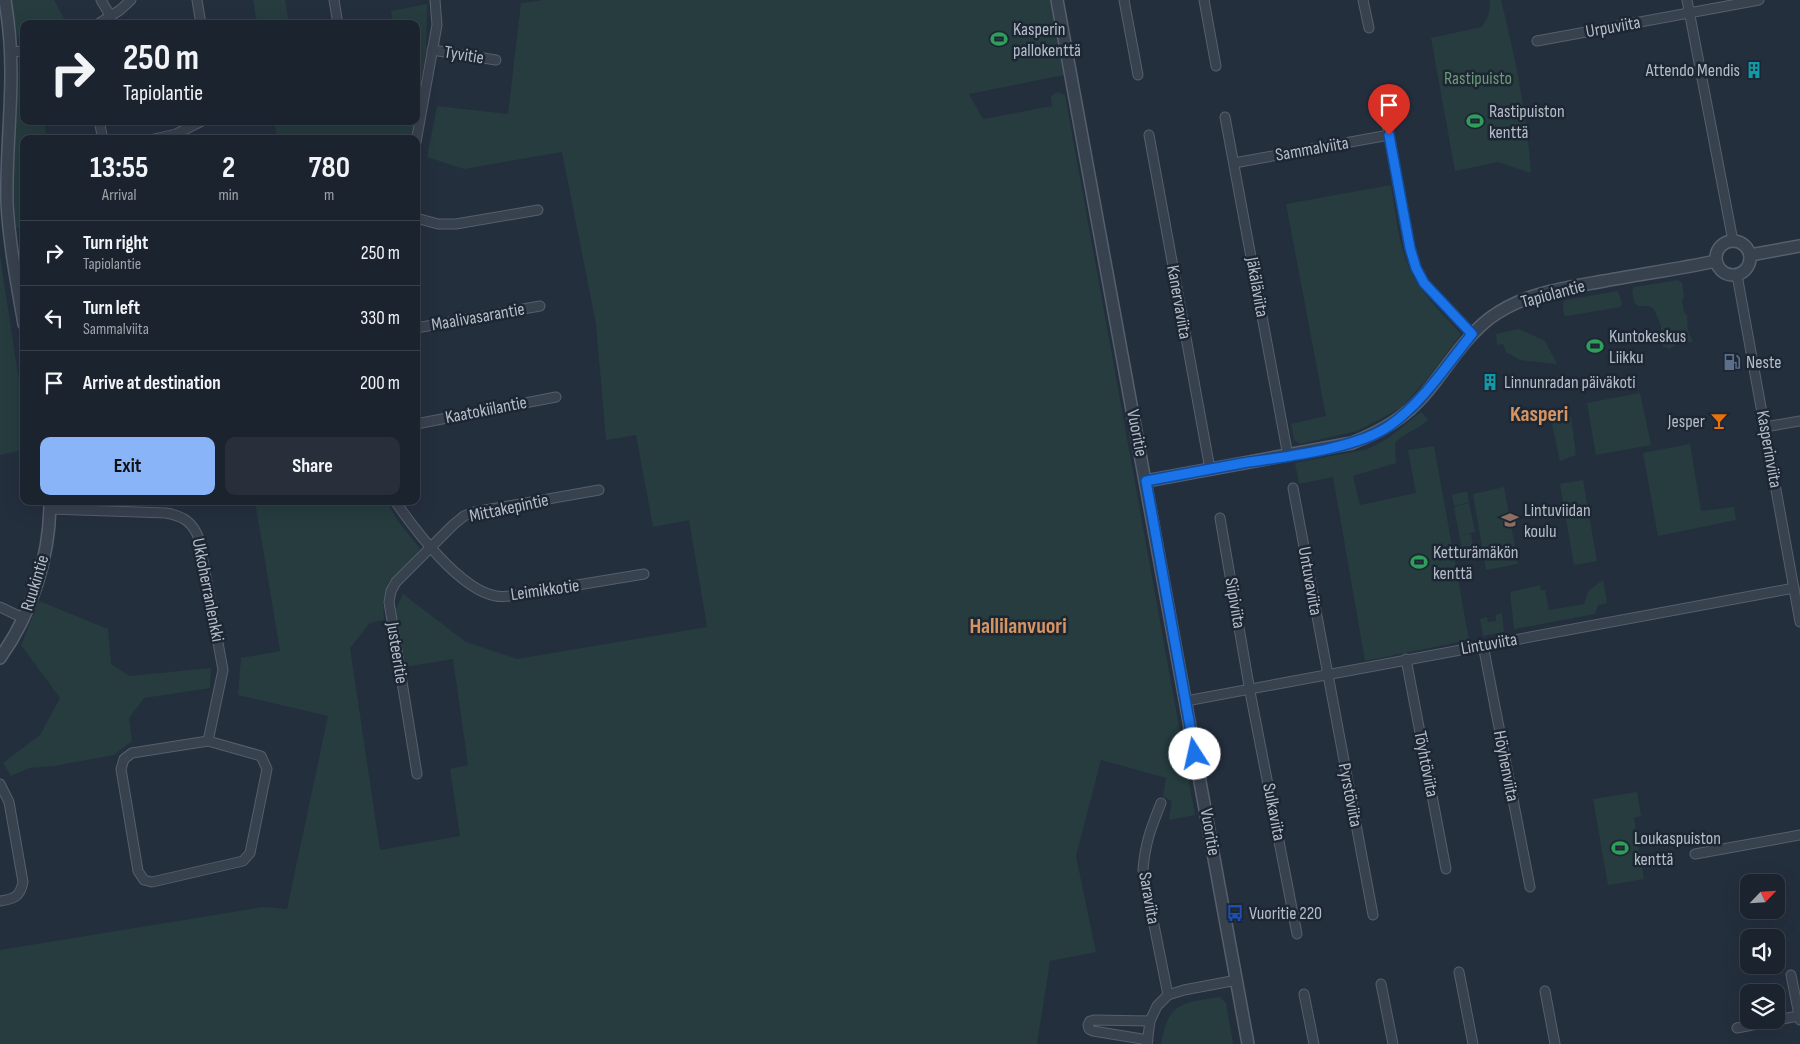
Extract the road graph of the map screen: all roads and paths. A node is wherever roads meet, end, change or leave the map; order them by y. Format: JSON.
{"nodes":[{"id":1,"x":5,"y":0,"type":"edge"},
{"id":2,"x":102,"y":0,"type":"edge"},
{"id":3,"x":131,"y":0,"type":"edge"},
{"id":4,"x":197,"y":0,"type":"edge"},
{"id":5,"x":334,"y":0,"type":"edge"},
{"id":6,"x":435,"y":0,"type":"edge"},
{"id":7,"x":1056,"y":0,"type":"edge"},
{"id":8,"x":1124,"y":0,"type":"edge"},
{"id":9,"x":1204,"y":0,"type":"edge"},
{"id":10,"x":1364,"y":0,"type":"edge"},
{"id":11,"x":1687,"y":0,"type":"edge"},
{"id":12,"x":1759,"y":0,"type":"edge"},
{"id":13,"x":1689,"y":14,"type":"junction"},
{"id":14,"x":110,"y":16,"type":"junction"},
{"id":15,"x":104,"y":20,"type":"edge"},
{"id":16,"x":200,"y":20,"type":"edge"},
{"id":17,"x":337,"y":20,"type":"edge"},
{"id":18,"x":1369,"y":28,"type":"dead end"},
{"id":19,"x":1537,"y":41,"type":"dead end"},
{"id":20,"x":432,"y":50,"type":"junction"},
{"id":21,"x":20,"y":51,"type":"edge"},
{"id":22,"x":11,"y":52,"type":"junction"},
{"id":23,"x":496,"y":60,"type":"dead end"},
{"id":24,"x":1216,"y":66,"type":"dead end"},
{"id":25,"x":1138,"y":75,"type":"dead end"},
{"id":26,"x":1382,"y":96,"type":"dead end"},
{"id":27,"x":1226,"y":117,"type":"dead end"},
{"id":28,"x":420,"y":119,"type":"edge"},
{"id":29,"x":194,"y":125,"type":"edge"},
{"id":30,"x":172,"y":135,"type":"edge"},
{"id":31,"x":1149,"y":135,"type":"dead end"},
{"id":32,"x":1389,"y":135,"type":"junction"},
{"id":33,"x":1234,"y":163,"type":"junction"},
{"id":34,"x":4,"y":204,"type":"edge"},
{"id":35,"x":538,"y":210,"type":"dead end"},
{"id":36,"x":420,"y":219,"type":"edge"},
{"id":37,"x":1733,"y":241,"type":"junction"},
{"id":38,"x":1800,"y":246,"type":"edge"},
{"id":39,"x":1750,"y":255,"type":"junction"},
{"id":40,"x":1716,"y":261,"type":"junction"},
{"id":41,"x":1737,"y":275,"type":"junction"},
{"id":42,"x":20,"y":291,"type":"edge"},
{"id":43,"x":540,"y":306,"type":"dead end"},
{"id":44,"x":420,"y":327,"type":"edge"},
{"id":45,"x":1472,"y":334,"type":"junction"},
{"id":46,"x":556,"y":397,"type":"dead end"},
{"id":47,"x":1800,"y":421,"type":"edge"},
{"id":48,"x":420,"y":423,"type":"edge"},
{"id":49,"x":1765,"y":427,"type":"junction"},
{"id":50,"x":1288,"y":456,"type":"junction"},
{"id":51,"x":1210,"y":468,"type":"junction"},
{"id":52,"x":1146,"y":481,"type":"junction"},
{"id":53,"x":1293,"y":488,"type":"dead end"},
{"id":54,"x":599,"y":490,"type":"dead end"},
{"id":55,"x":50,"y":505,"type":"edge"},
{"id":56,"x":398,"y":505,"type":"edge"},
{"id":57,"x":1220,"y":518,"type":"dead end"},
{"id":58,"x":431,"y":547,"type":"junction"},
{"id":59,"x":644,"y":574,"type":"dead end"},
{"id":60,"x":1794,"y":588,"type":"junction"},
{"id":61,"x":0,"y":608,"type":"edge"},
{"id":62,"x":23,"y":618,"type":"junction"},
{"id":63,"x":1800,"y":622,"type":"edge"},
{"id":64,"x":1484,"y":645,"type":"junction"},
{"id":65,"x":0,"y":658,"type":"edge"},
{"id":66,"x":1406,"y":659,"type":"junction"},
{"id":67,"x":1328,"y":675,"type":"junction"},
{"id":68,"x":1250,"y":689,"type":"junction"},
{"id":69,"x":1186,"y":700,"type":"junction"},
{"id":70,"x":208,"y":741,"type":"junction"},
{"id":71,"x":417,"y":774,"type":"dead end"},
{"id":72,"x":0,"y":784,"type":"edge"},
{"id":73,"x":1161,"y":803,"type":"dead end"},
{"id":74,"x":1800,"y":835,"type":"edge"},
{"id":75,"x":1695,"y":854,"type":"dead end"},
{"id":76,"x":1446,"y":869,"type":"dead end"},
{"id":77,"x":1530,"y":887,"type":"dead end"},
{"id":78,"x":0,"y":901,"type":"edge"},
{"id":79,"x":1373,"y":916,"type":"dead end"},
{"id":80,"x":1297,"y":934,"type":"dead end"},
{"id":81,"x":1459,"y":972,"type":"dead end"},
{"id":82,"x":1791,"y":974,"type":"dead end"},
{"id":83,"x":1237,"y":980,"type":"junction"},
{"id":84,"x":1381,"y":984,"type":"dead end"},
{"id":85,"x":1545,"y":992,"type":"dead end"},
{"id":86,"x":1304,"y":994,"type":"dead end"},
{"id":87,"x":1168,"y":995,"type":"junction"},
{"id":88,"x":1799,"y":1018,"type":"edge"},
{"id":89,"x":1150,"y":1021,"type":"junction"},
{"id":90,"x":1737,"y":1028,"type":"dead end"},
{"id":91,"x":1147,"y":1042,"type":"edge"},
{"id":92,"x":1248,"y":1044,"type":"edge"},
{"id":93,"x":1314,"y":1044,"type":"edge"},
{"id":94,"x":1393,"y":1044,"type":"edge"},
{"id":95,"x":1473,"y":1044,"type":"edge"},
{"id":96,"x":1554,"y":1044,"type":"edge"}],
"edges":[{"from":1,"to":22,"type":"street"},
{"from":2,"to":14,"type":"street"},
{"from":3,"to":14,"type":"street"},
{"from":4,"to":16,"type":"street"},
{"from":5,"to":17,"type":"street"},
{"from":6,"to":20,"type":"street"},
{"from":7,"to":52,"type":"street","name":"Vuoritie"},
{"from":8,"to":25,"type":"street"},
{"from":9,"to":24,"type":"street"},
{"from":10,"to":18,"type":"street"},
{"from":11,"to":13,"type":"street"},
{"from":12,"to":13,"type":"street","name":"Urpuviita"},
{"from":13,"to":19,"type":"street","name":"Urpuviita"},
{"from":13,"to":37,"type":"street"},
{"from":14,"to":15,"type":"street"},
{"from":20,"to":23,"type":"street","name":"Tyvitie"},
{"from":20,"to":28,"type":"street"},
{"from":21,"to":22,"type":"street"},
{"from":22,"to":34,"type":"street"},
{"from":26,"to":32,"type":"street"},
{"from":27,"to":33,"type":"street","name":"Jäkäläviita"},
{"from":29,"to":30,"type":"street"},
{"from":31,"to":51,"type":"street","name":"Kanervaviita"},
{"from":32,"to":33,"type":"street","name":"Sammalviita"},
{"from":32,"to":45,"type":"street"},
{"from":33,"to":50,"type":"street","name":"Jäkäläviita"},
{"from":34,"to":42,"type":"street"},
{"from":35,"to":36,"type":"street"},
{"from":37,"to":39,"type":"street"},
{"from":37,"to":40,"type":"street"},
{"from":38,"to":39,"type":"street"},
{"from":39,"to":41,"type":"street"},
{"from":40,"to":41,"type":"street"},
{"from":40,"to":45,"type":"street","name":"Tapiolantie"},
{"from":41,"to":49,"type":"street","name":"Kasperinviita"},
{"from":43,"to":44,"type":"street","name":"Maalivasarantie"},
{"from":45,"to":50,"type":"street","name":"Tapiolantie"},
{"from":46,"to":48,"type":"street","name":"Kaatokiilantie"},
{"from":47,"to":49,"type":"street"},
{"from":49,"to":60,"type":"street","name":"Kasperinviita"},
{"from":50,"to":51,"type":"street","name":"Tapiolantie"},
{"from":51,"to":52,"type":"street","name":"Tapiolantie"},
{"from":52,"to":69,"type":"street","name":"Vuoritie"},
{"from":53,"to":67,"type":"street","name":"Untuvaviita"},
{"from":54,"to":58,"type":"street","name":"Mittakepintie"},
{"from":55,"to":62,"type":"street","name":"Ruukintie"},
{"from":55,"to":70,"type":"street","name":"Ukkoherranlenkki"},
{"from":56,"to":58,"type":"street","name":"Leimikkotie"},
{"from":57,"to":68,"type":"street","name":"Siipiviita"},
{"from":58,"to":59,"type":"street","name":"Leimikkotie"},
{"from":58,"to":71,"type":"street","name":"Justeeritie"},
{"from":60,"to":63,"type":"street","name":"Kasperinviita"},
{"from":60,"to":64,"type":"street","name":"Lintuviita"},
{"from":61,"to":62,"type":"street"},
{"from":62,"to":65,"type":"street","name":"Ruukintie"},
{"from":64,"to":66,"type":"street","name":"Lintuviita"},
{"from":64,"to":77,"type":"street","name":"Höyhenviita"},
{"from":66,"to":67,"type":"street","name":"Lintuviita"},
{"from":66,"to":76,"type":"street","name":"Töyhtöviita"},
{"from":67,"to":68,"type":"street","name":"Lintuviita"},
{"from":67,"to":79,"type":"street","name":"Pyrstöviita"},
{"from":68,"to":69,"type":"street","name":"Lintuviita"},
{"from":68,"to":80,"type":"street","name":"Sulkaviita"},
{"from":69,"to":83,"type":"street","name":"Vuoritie"},
{"from":70,"to":70,"type":"street"},
{"from":72,"to":78,"type":"street"},
{"from":73,"to":87,"type":"street","name":"Saraviita"},
{"from":74,"to":75,"type":"street"},
{"from":81,"to":95,"type":"street"},
{"from":82,"to":88,"type":"street"},
{"from":83,"to":87,"type":"street"},
{"from":83,"to":92,"type":"street","name":"Vuoritie"},
{"from":84,"to":94,"type":"street"},
{"from":85,"to":96,"type":"street"},
{"from":86,"to":93,"type":"street"},
{"from":87,"to":89,"type":"street"},
{"from":88,"to":90,"type":"street"},
{"from":89,"to":91,"type":"street"},
{"from":89,"to":91,"type":"street"}]}
